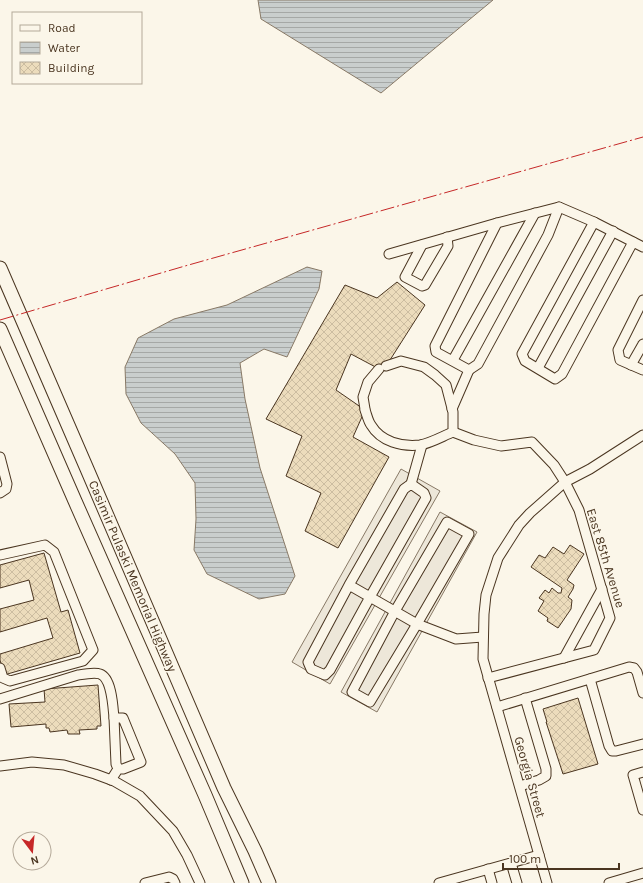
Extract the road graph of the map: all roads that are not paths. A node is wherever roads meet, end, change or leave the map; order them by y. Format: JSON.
{"nodes":[{"id":1,"x":559,"y":207,"type":"junction"},
{"id":2,"x":535,"y":213,"type":"junction"},
{"id":3,"x":594,"y":222,"type":"junction"},
{"id":4,"x":497,"y":223,"type":"junction"},
{"id":5,"x":613,"y":231,"type":"junction"},
{"id":6,"x":447,"y":237,"type":"junction"},
{"id":7,"x":633,"y":242,"type":"junction"},
{"id":8,"x":422,"y":245,"type":"junction"},
{"id":9,"x":643,"y":247,"type":"edge"},
{"id":10,"x":389,"y":254,"type":"dead end"},
{"id":11,"x":0,"y":268,"type":"edge"},
{"id":12,"x":643,"y":300,"type":"edge"},
{"id":13,"x":0,"y":329,"type":"edge"},
{"id":14,"x":643,"y":344,"type":"edge"},
{"id":15,"x":452,"y":360,"type":"junction"},
{"id":16,"x":632,"y":365,"type":"junction"},
{"id":17,"x":538,"y":368,"type":"junction"},
{"id":18,"x":469,"y":370,"type":"junction"},
{"id":19,"x":643,"y":370,"type":"edge"},
{"id":20,"x":452,"y":409,"type":"junction"},
{"id":21,"x":453,"y":432,"type":"junction"},
{"id":22,"x":643,"y":435,"type":"edge"},
{"id":23,"x":422,"y":445,"type":"junction"},
{"id":24,"x":0,"y":458,"type":"edge"},
{"id":25,"x":565,"y":482,"type":"junction"},
{"id":26,"x":411,"y":484,"type":"junction"},
{"id":27,"x":0,"y":493,"type":"edge"},
{"id":28,"x":0,"y":555,"type":"edge"},
{"id":29,"x":349,"y":585,"type":"junction"},
{"id":30,"x":602,"y":589,"type":"junction"},
{"id":31,"x":370,"y":596,"type":"junction"},
{"id":32,"x":395,"y":611,"type":"junction"},
{"id":33,"x":417,"y":624,"type":"junction"},
{"id":34,"x":483,"y":637,"type":"junction"},
{"id":35,"x":564,"y":658,"type":"junction"},
{"id":36,"x":0,"y":668,"type":"edge"},
{"id":37,"x":488,"y":678,"type":"junction"},
{"id":38,"x":590,"y":679,"type":"junction"},
{"id":39,"x":643,"y":693,"type":"edge"},
{"id":40,"x":525,"y":698,"type":"junction"},
{"id":41,"x":0,"y":699,"type":"edge"},
{"id":42,"x":496,"y":707,"type":"junction"},
{"id":43,"x":114,"y":718,"type":"junction"},
{"id":44,"x":643,"y":744,"type":"edge"},
{"id":45,"x":0,"y":765,"type":"edge"},
{"id":46,"x":118,"y":769,"type":"junction"},
{"id":47,"x":643,"y":772,"type":"edge"},
{"id":48,"x":112,"y":780,"type":"junction"},
{"id":49,"x":520,"y":786,"type":"junction"},
{"id":50,"x":643,"y":810,"type":"edge"},
{"id":51,"x":539,"y":855,"type":"junction"},
{"id":52,"x":510,"y":863,"type":"junction"},
{"id":53,"x":488,"y":869,"type":"junction"},
{"id":54,"x":643,"y":873,"type":"edge"},
{"id":55,"x":468,"y":879,"type":"edge"},
{"id":56,"x":444,"y":882,"type":"edge"},
{"id":57,"x":145,"y":883,"type":"edge"},
{"id":58,"x":175,"y":883,"type":"edge"},
{"id":59,"x":200,"y":883,"type":"edge"},
{"id":60,"x":242,"y":883,"type":"edge"},
{"id":61,"x":269,"y":883,"type":"edge"},
{"id":62,"x":492,"y":883,"type":"edge"},
{"id":63,"x":517,"y":883,"type":"edge"},
{"id":64,"x":547,"y":883,"type":"edge"},
{"id":65,"x":609,"y":883,"type":"edge"}],
"edges":[{"from":1,"to":2,"type":"street"},
{"from":1,"to":3,"type":"street"},
{"from":1,"to":18,"type":"street"},
{"from":2,"to":4,"type":"street"},
{"from":2,"to":15,"type":"street"},
{"from":3,"to":5,"type":"street"},
{"from":3,"to":17,"type":"street"},
{"from":4,"to":6,"type":"street"},
{"from":4,"to":15,"type":"street"},
{"from":5,"to":7,"type":"street"},
{"from":5,"to":17,"type":"street"},
{"from":6,"to":8,"type":"street"},
{"from":6,"to":8,"type":"street"},
{"from":7,"to":9,"type":"street"},
{"from":7,"to":17,"type":"street"},
{"from":8,"to":10,"type":"street"},
{"from":11,"to":61,"type":"highway","name":"Casimir Pulaski Memorial Highway"},
{"from":12,"to":16,"type":"street"},
{"from":13,"to":60,"type":"highway","name":"Casimir Pulaski Memorial Highway"},
{"from":14,"to":16,"type":"street"},
{"from":15,"to":18,"type":"street"},
{"from":16,"to":19,"type":"street"},
{"from":18,"to":20,"type":"street"},
{"from":20,"to":21,"type":"street"},
{"from":20,"to":23,"type":"street"},
{"from":21,"to":23,"type":"street"},
{"from":21,"to":25,"type":"street","name":"East 85th Avenue"},
{"from":22,"to":25,"type":"street","name":"Georgia Street"},
{"from":23,"to":26,"type":"street"},
{"from":24,"to":27,"type":"street"},
{"from":25,"to":30,"type":"street","name":"East 85th Avenue"},
{"from":25,"to":34,"type":"street","name":"Georgia Street"},
{"from":26,"to":29,"type":"street"},
{"from":26,"to":31,"type":"street"},
{"from":28,"to":36,"type":"street"},
{"from":29,"to":31,"type":"street"},
{"from":29,"to":31,"type":"street"},
{"from":30,"to":35,"type":"street"},
{"from":30,"to":35,"type":"street","name":"East 85th Avenue"},
{"from":31,"to":32,"type":"street"},
{"from":32,"to":33,"type":"street"},
{"from":32,"to":33,"type":"street"},
{"from":32,"to":33,"type":"street"},
{"from":33,"to":34,"type":"street"},
{"from":34,"to":37,"type":"street","name":"Georgia Street"},
{"from":35,"to":37,"type":"street","name":"East 85th Avenue"},
{"from":37,"to":42,"type":"street","name":"Georgia Street"},
{"from":38,"to":39,"type":"street"},
{"from":38,"to":40,"type":"street"},
{"from":38,"to":44,"type":"street"},
{"from":40,"to":42,"type":"street"},
{"from":40,"to":49,"type":"street"},
{"from":41,"to":43,"type":"street"},
{"from":42,"to":49,"type":"street","name":"Georgia Street"},
{"from":43,"to":46,"type":"street"},
{"from":43,"to":46,"type":"street"},
{"from":45,"to":48,"type":"street"},
{"from":46,"to":48,"type":"street"},
{"from":47,"to":50,"type":"street"},
{"from":48,"to":59,"type":"street"},
{"from":49,"to":51,"type":"street","name":"Georgia Street"},
{"from":51,"to":52,"type":"street"},
{"from":51,"to":64,"type":"street","name":"Georgia Street"},
{"from":52,"to":53,"type":"street"},
{"from":52,"to":63,"type":"street"},
{"from":53,"to":55,"type":"street"},
{"from":53,"to":62,"type":"street"},
{"from":54,"to":65,"type":"street"},
{"from":55,"to":56,"type":"street"},
{"from":57,"to":58,"type":"street"}]}
